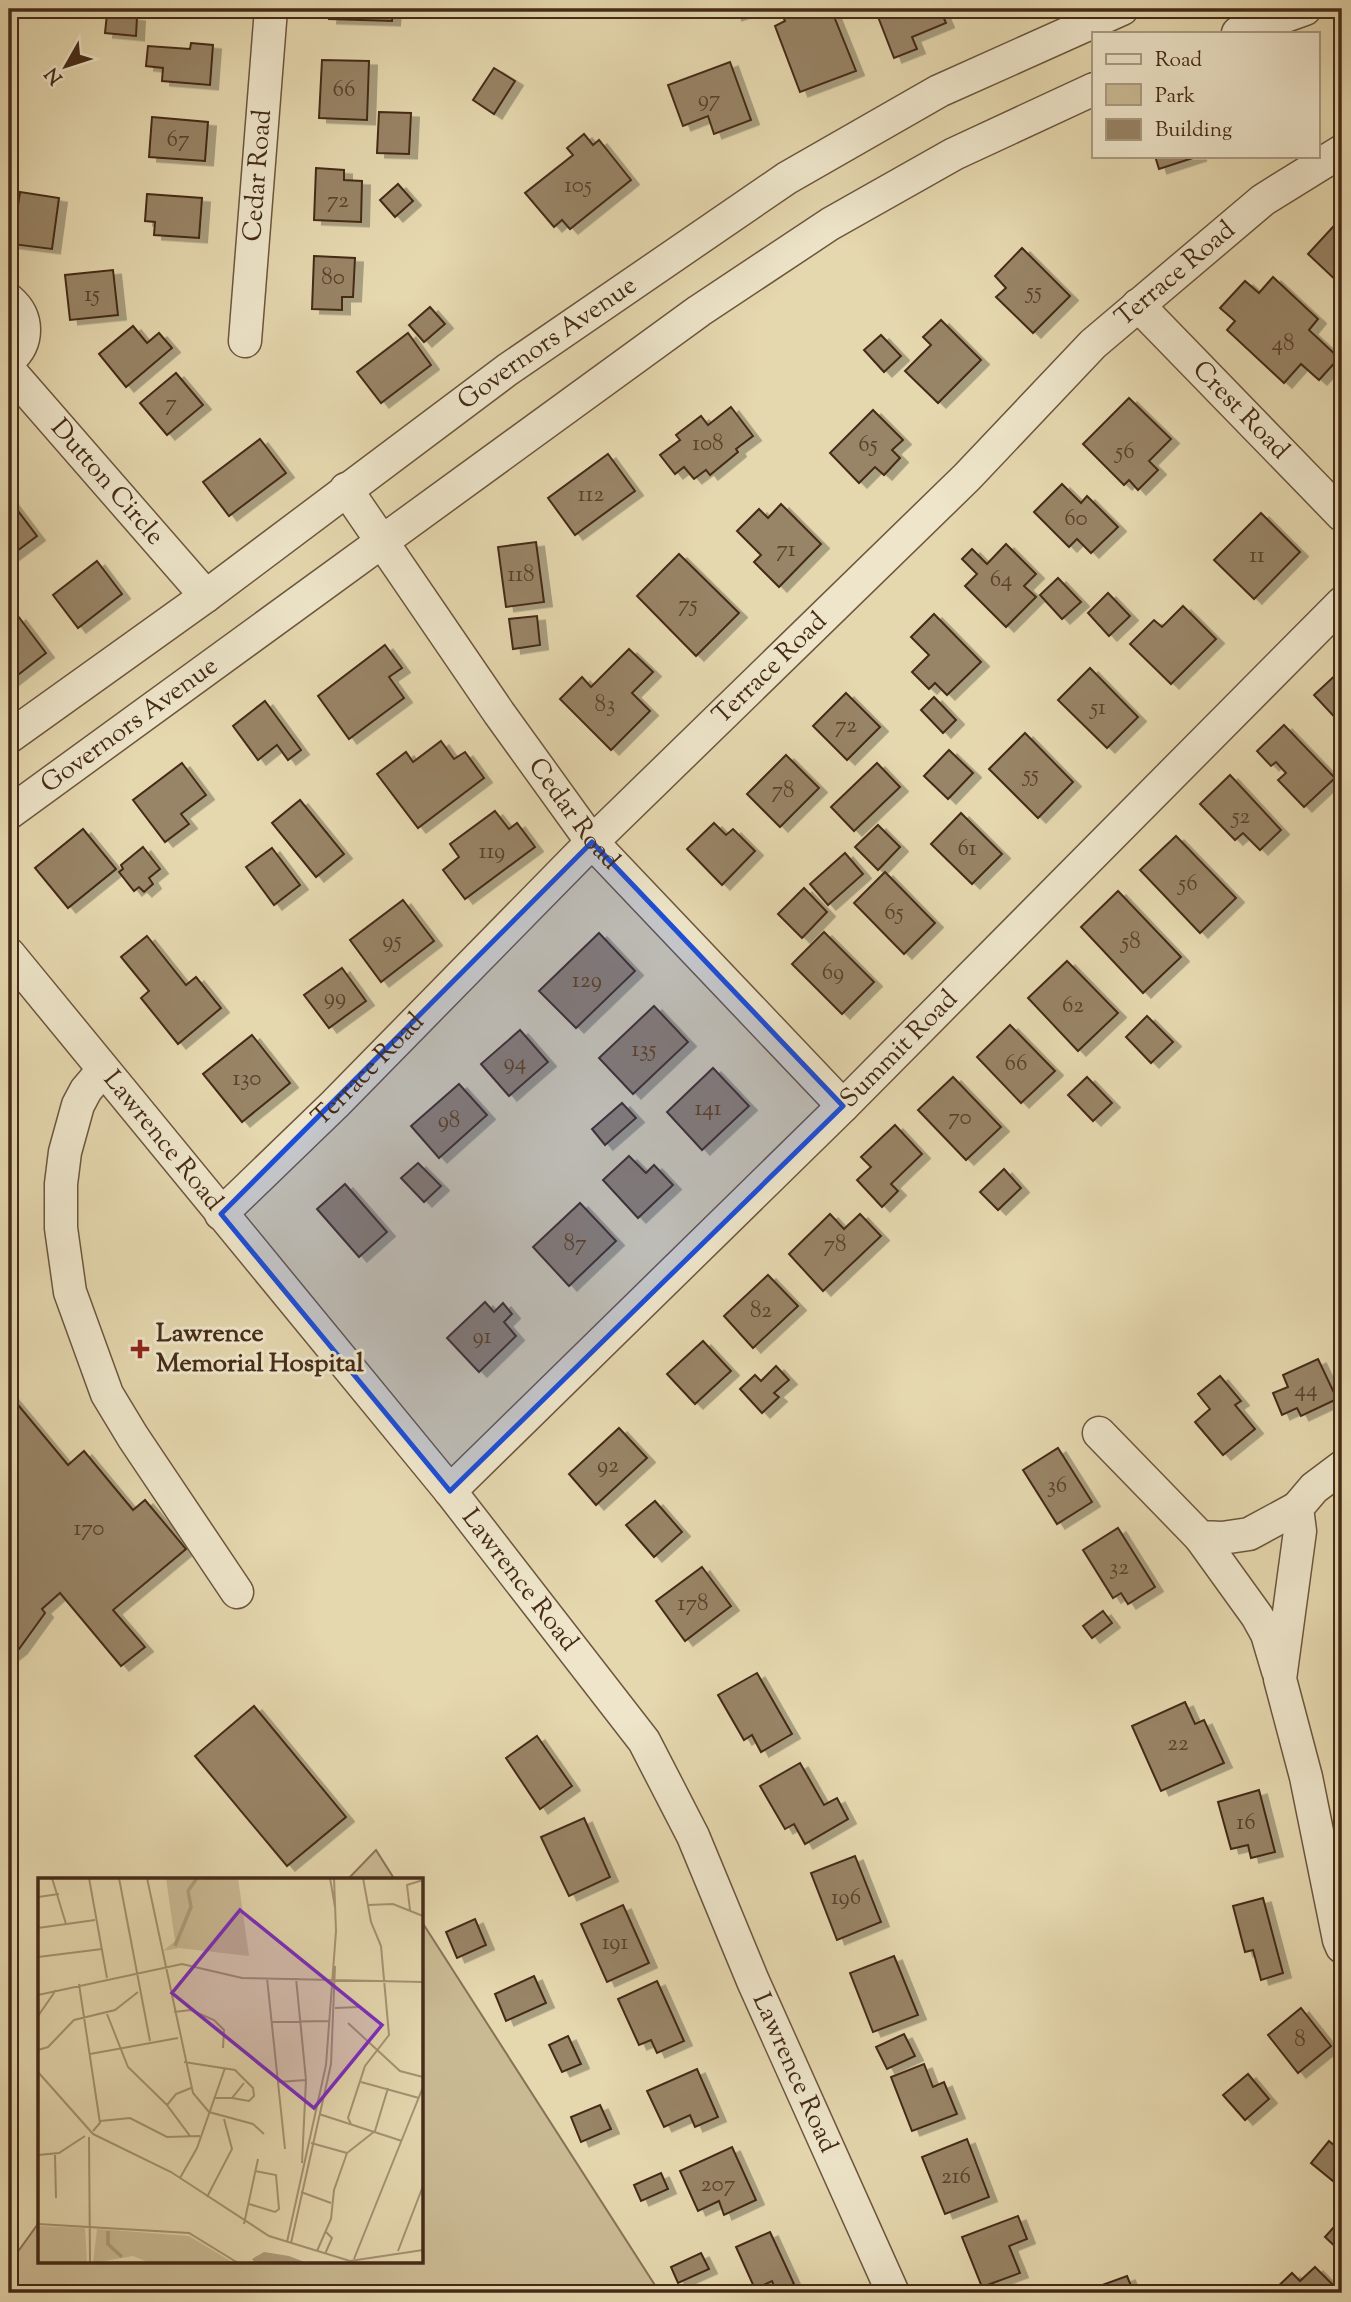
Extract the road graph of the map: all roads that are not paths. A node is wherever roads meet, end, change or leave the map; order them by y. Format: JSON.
{"nodes":[{"id":1,"x":271,"y":9,"type":"edge"},
{"id":2,"x":1122,"y":9,"type":"edge"},
{"id":3,"x":1305,"y":9,"type":"edge"},
{"id":4,"x":1241,"y":32,"type":"edge"},
{"id":5,"x":1092,"y":90,"type":"edge"},
{"id":6,"x":1342,"y":151,"type":"edge"},
{"id":7,"x":9,"y":300,"type":"edge"},
{"id":8,"x":1138,"y":305,"type":"junction"},
{"id":9,"x":246,"y":341,"type":"dead end"},
{"id":10,"x":9,"y":360,"type":"edge"},
{"id":11,"x":9,"y":370,"type":"edge"},
{"id":12,"x":346,"y":489,"type":"junction"},
{"id":13,"x":1342,"y":516,"type":"edge"},
{"id":14,"x":381,"y":542,"type":"junction"},
{"id":15,"x":206,"y":596,"type":"junction"},
{"id":16,"x":1342,"y":603,"type":"edge"},
{"id":17,"x":9,"y":737,"type":"edge"},
{"id":18,"x":9,"y":813,"type":"edge"},
{"id":19,"x":592,"y":842,"type":"junction"},
{"id":20,"x":9,"y":954,"type":"edge"},
{"id":21,"x":103,"y":1070,"type":"junction"},
{"id":22,"x":843,"y":1106,"type":"junction"},
{"id":23,"x":221,"y":1214,"type":"junction"},
{"id":24,"x":1100,"y":1433,"type":"dead end"},
{"id":25,"x":1342,"y":1467,"type":"edge"},
{"id":26,"x":450,"y":1491,"type":"junction"},
{"id":27,"x":1297,"y":1507,"type":"junction"},
{"id":28,"x":1200,"y":1537,"type":"junction"},
{"id":29,"x":237,"y":1592,"type":"dead end"},
{"id":30,"x":1280,"y":1679,"type":"junction"},
{"id":31,"x":1342,"y":1947,"type":"edge"},
{"id":32,"x":893,"y":2293,"type":"edge"}],
"edges":[{"from":1,"to":9,"type":"street","name":"Cedar Road"},
{"from":2,"to":12,"type":"street","name":"Governors Avenue"},
{"from":3,"to":4,"type":"street"},
{"from":5,"to":14,"type":"street","name":"Governors Avenue"},
{"from":6,"to":8,"type":"street","name":"Terrace Road"},
{"from":7,"to":10,"type":"street"},
{"from":8,"to":13,"type":"street","name":"Crest Road"},
{"from":8,"to":19,"type":"street","name":"Terrace Road"},
{"from":11,"to":15,"type":"street","name":"Dutton Circle"},
{"from":12,"to":14,"type":"street","name":"Cedar Road"},
{"from":12,"to":15,"type":"street","name":"Governors Avenue"},
{"from":14,"to":18,"type":"street","name":"Governors Avenue"},
{"from":14,"to":19,"type":"street","name":"Cedar Road"},
{"from":15,"to":17,"type":"street","name":"Governors Avenue"},
{"from":16,"to":22,"type":"street","name":"Summit Road"},
{"from":19,"to":22,"type":"street","name":"Cedar Road"},
{"from":19,"to":23,"type":"street","name":"Terrace Road"},
{"from":20,"to":21,"type":"street","name":"Lawrence Road"},
{"from":21,"to":23,"type":"street","name":"Lawrence Road"},
{"from":21,"to":29,"type":"street"},
{"from":22,"to":26,"type":"street","name":"Summit Road"},
{"from":23,"to":26,"type":"street","name":"Lawrence Road"},
{"from":24,"to":28,"type":"street"},
{"from":25,"to":27,"type":"street"},
{"from":26,"to":32,"type":"street","name":"Lawrence Road"},
{"from":27,"to":28,"type":"street"},
{"from":27,"to":30,"type":"street"},
{"from":28,"to":30,"type":"street"},
{"from":30,"to":31,"type":"street"}]}
